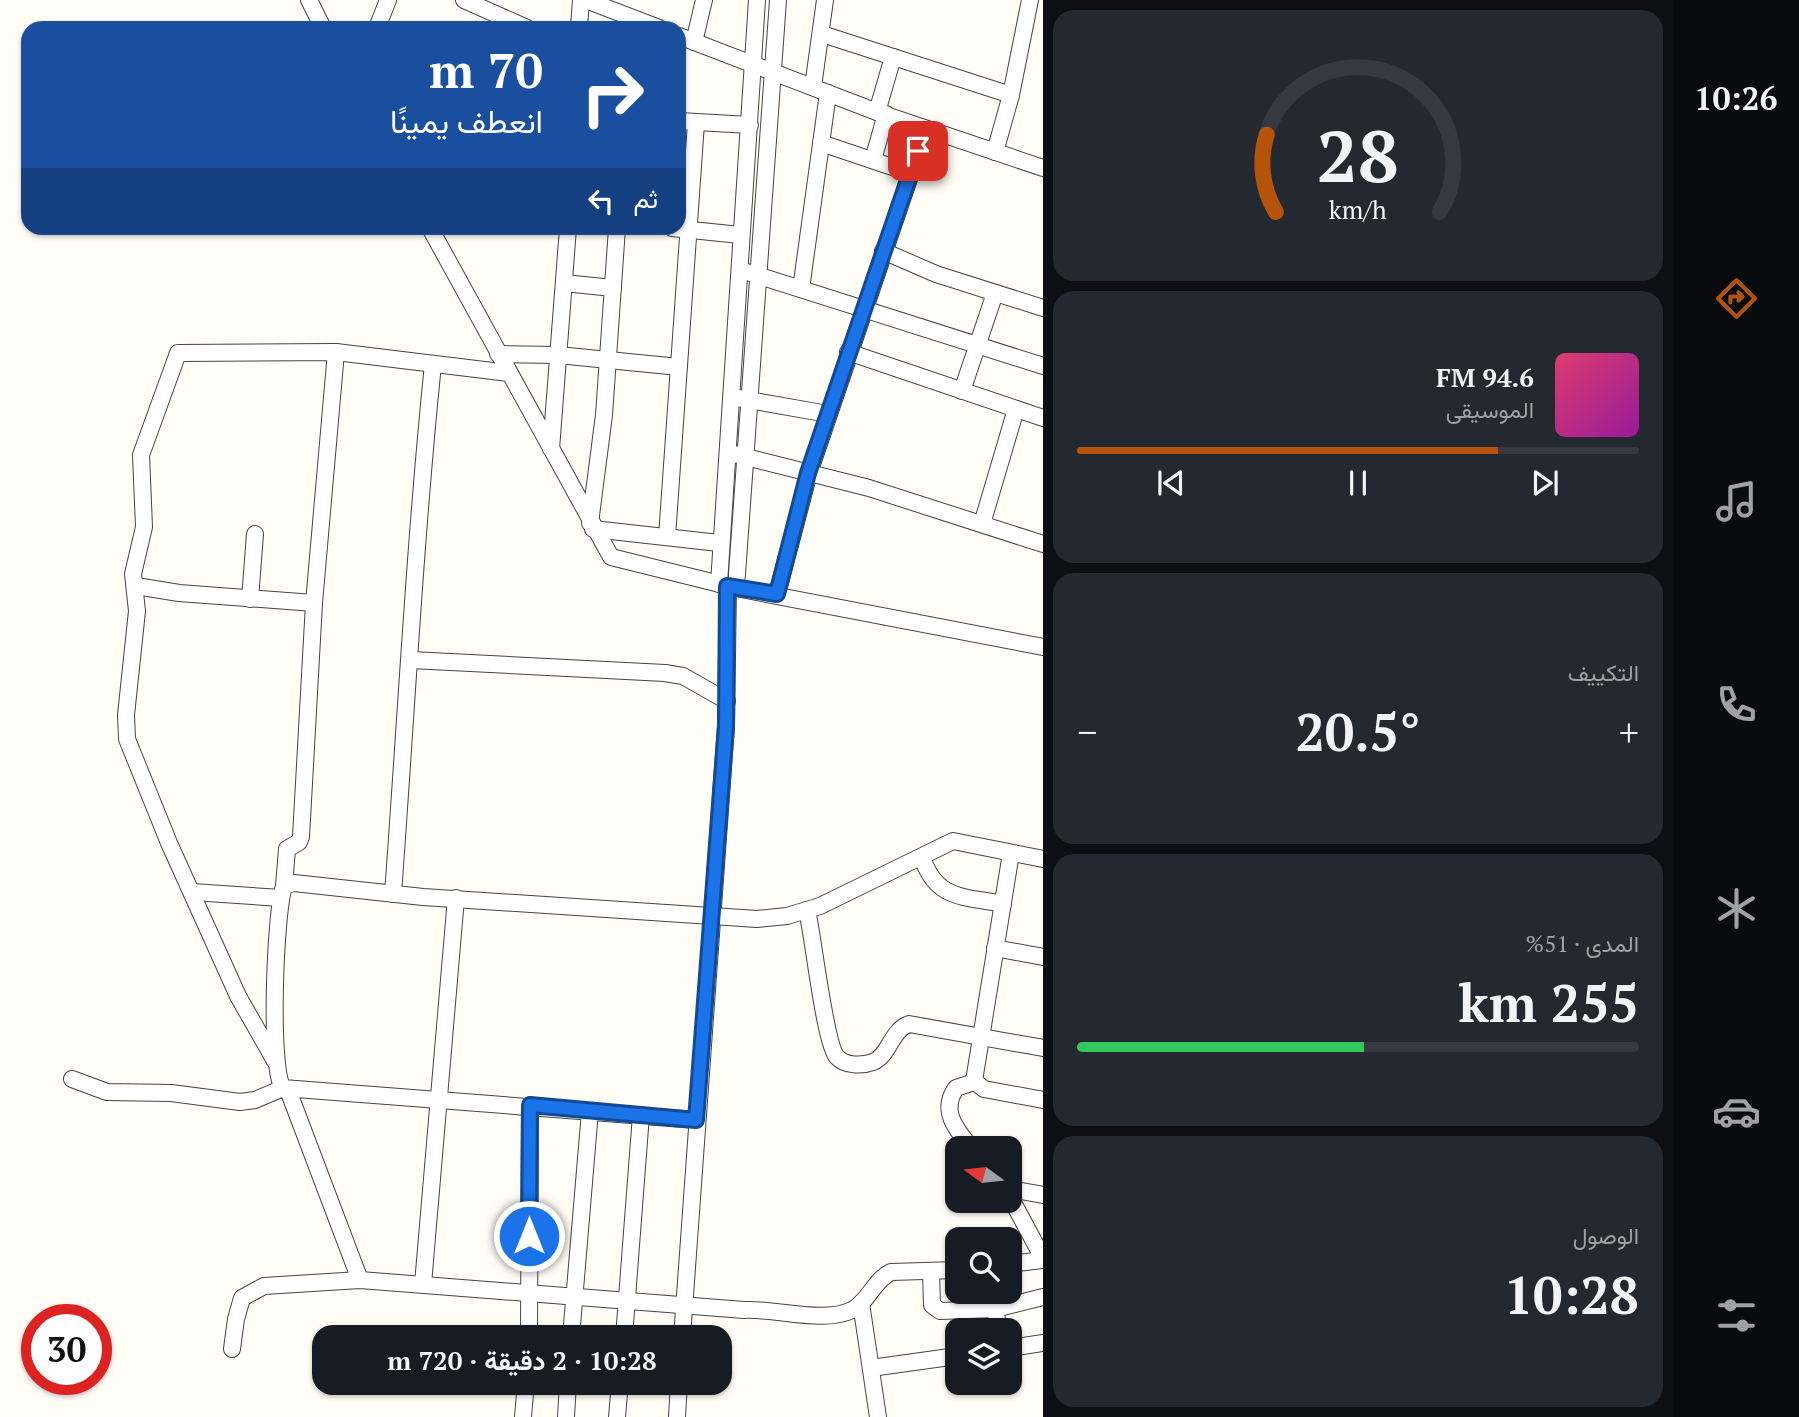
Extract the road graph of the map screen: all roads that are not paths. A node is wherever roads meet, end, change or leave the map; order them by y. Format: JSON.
{"nodes":[{"id":1,"x":309,"y":0,"type":"edge"},
{"id":2,"x":388,"y":0,"type":"edge"},
{"id":3,"x":464,"y":0,"type":"edge"},
{"id":4,"x":581,"y":0,"type":"edge"},
{"id":5,"x":586,"y":0,"type":"edge"},
{"id":6,"x":704,"y":0,"type":"edge"},
{"id":7,"x":757,"y":0,"type":"edge"},
{"id":8,"x":778,"y":0,"type":"edge"},
{"id":9,"x":825,"y":0,"type":"edge"},
{"id":10,"x":1030,"y":0,"type":"edge"},
{"id":11,"x":320,"y":21,"type":"edge"},
{"id":12,"x":380,"y":21,"type":"edge"},
{"id":13,"x":511,"y":21,"type":"edge"},
{"id":14,"x":580,"y":21,"type":"edge"},
{"id":15,"x":641,"y":21,"type":"edge"},
{"id":16,"x":822,"y":34,"type":"junction"},
{"id":17,"x":687,"y":39,"type":"edge"},
{"id":18,"x":893,"y":57,"type":"junction"},
{"id":19,"x":752,"y":66,"type":"junction"},
{"id":20,"x":772,"y":72,"type":"junction"},
{"id":21,"x":820,"y":90,"type":"junction"},
{"id":22,"x":1011,"y":95,"type":"junction"},
{"id":23,"x":881,"y":113,"type":"junction"},
{"id":24,"x":686,"y":122,"type":"edge"},
{"id":25,"x":696,"y":123,"type":"junction"},
{"id":26,"x":750,"y":125,"type":"junction"},
{"id":27,"x":926,"y":129,"type":"junction"},
{"id":28,"x":821,"y":143,"type":"junction"},
{"id":29,"x":995,"y":152,"type":"junction"},
{"id":30,"x":873,"y":160,"type":"junction"},
{"id":31,"x":1043,"y":168,"type":"edge"},
{"id":32,"x":911,"y":173,"type":"junction"},
{"id":33,"x":686,"y":229,"type":"edge"},
{"id":34,"x":689,"y":229,"type":"junction"},
{"id":35,"x":434,"y":235,"type":"edge"},
{"id":36,"x":567,"y":235,"type":"edge"},
{"id":37,"x":617,"y":235,"type":"edge"},
{"id":38,"x":740,"y":235,"type":"junction"},
{"id":39,"x":883,"y":251,"type":"junction"},
{"id":40,"x":738,"y":269,"type":"junction"},
{"id":41,"x":757,"y":275,"type":"junction"},
{"id":42,"x":564,"y":283,"type":"junction"},
{"id":43,"x":613,"y":288,"type":"junction"},
{"id":44,"x":801,"y":289,"type":"junction"},
{"id":45,"x":995,"y":293,"type":"junction"},
{"id":46,"x":1043,"y":308,"type":"edge"},
{"id":47,"x":862,"y":309,"type":"junction"},
{"id":48,"x":977,"y":345,"type":"junction"},
{"id":49,"x":336,"y":352,"type":"junction"},
{"id":50,"x":848,"y":352,"type":"junction"},
{"id":51,"x":498,"y":354,"type":"junction"},
{"id":52,"x":558,"y":355,"type":"junction"},
{"id":53,"x":609,"y":360,"type":"junction"},
{"id":54,"x":433,"y":364,"type":"junction"},
{"id":55,"x":1043,"y":366,"type":"edge"},
{"id":56,"x":679,"y":367,"type":"junction"},
{"id":57,"x":509,"y":373,"type":"junction"},
{"id":58,"x":962,"y":391,"type":"junction"},
{"id":59,"x":729,"y":396,"type":"junction"},
{"id":60,"x":748,"y":399,"type":"junction"},
{"id":61,"x":1016,"y":410,"type":"junction"},
{"id":62,"x":828,"y":414,"type":"junction"},
{"id":63,"x":1043,"y":418,"type":"edge"},
{"id":64,"x":551,"y":449,"type":"junction"},
{"id":65,"x":725,"y":453,"type":"junction"},
{"id":66,"x":744,"y":456,"type":"junction"},
{"id":67,"x":808,"y":473,"type":"junction"},
{"id":68,"x":982,"y":524,"type":"junction"},
{"id":69,"x":591,"y":526,"type":"junction"},
{"id":70,"x":255,"y":534,"type":"dead end"},
{"id":71,"x":667,"y":537,"type":"junction"},
{"id":72,"x":719,"y":543,"type":"junction"},
{"id":73,"x":1043,"y":544,"type":"edge"},
{"id":74,"x":136,"y":586,"type":"junction"},
{"id":75,"x":728,"y":586,"type":"junction"},
{"id":76,"x":777,"y":594,"type":"junction"},
{"id":77,"x":250,"y":598,"type":"junction"},
{"id":78,"x":314,"y":603,"type":"junction"},
{"id":79,"x":1043,"y":646,"type":"edge"},
{"id":80,"x":411,"y":660,"type":"junction"},
{"id":81,"x":727,"y":701,"type":"junction"},
{"id":82,"x":1011,"y":853,"type":"junction"},
{"id":83,"x":922,"y":857,"type":"junction"},
{"id":84,"x":1043,"y":859,"type":"edge"},
{"id":85,"x":192,"y":892,"type":"junction"},
{"id":86,"x":283,"y":892,"type":"junction"},
{"id":87,"x":393,"y":894,"type":"junction"},
{"id":88,"x":456,"y":898,"type":"junction"},
{"id":89,"x":1003,"y":904,"type":"junction"},
{"id":90,"x":807,"y":910,"type":"junction"},
{"id":91,"x":712,"y":918,"type":"junction"},
{"id":92,"x":995,"y":948,"type":"junction"},
{"id":93,"x":1043,"y":957,"type":"edge"},
{"id":94,"x":980,"y":1035,"type":"junction"},
{"id":95,"x":1043,"y":1048,"type":"edge"},
{"id":96,"x":276,"y":1063,"type":"junction"},
{"id":97,"x":72,"y":1079,"type":"dead end"},
{"id":98,"x":974,"y":1082,"type":"junction"},
{"id":99,"x":286,"y":1089,"type":"junction"},
{"id":100,"x":438,"y":1099,"type":"junction"},
{"id":101,"x":1043,"y":1100,"type":"edge"},
{"id":102,"x":530,"y":1105,"type":"junction"},
{"id":103,"x":590,"y":1111,"type":"junction"},
{"id":104,"x":641,"y":1115,"type":"junction"},
{"id":105,"x":696,"y":1120,"type":"junction"},
{"id":106,"x":963,"y":1136,"type":"edge"},
{"id":107,"x":1022,"y":1191,"type":"edge"},
{"id":108,"x":1043,"y":1195,"type":"edge"},
{"id":109,"x":1020,"y":1213,"type":"edge"},
{"id":110,"x":1037,"y":1239,"type":"edge"},
{"id":111,"x":1043,"y":1259,"type":"edge"},
{"id":112,"x":1022,"y":1262,"type":"edge"},
{"id":113,"x":945,"y":1271,"type":"edge"},
{"id":114,"x":931,"y":1272,"type":"junction"},
{"id":115,"x":360,"y":1280,"type":"junction"},
{"id":116,"x":423,"y":1284,"type":"junction"},
{"id":117,"x":529,"y":1293,"type":"junction"},
{"id":118,"x":574,"y":1296,"type":"junction"},
{"id":119,"x":1043,"y":1297,"type":"edge"},
{"id":120,"x":628,"y":1299,"type":"junction"},
{"id":121,"x":861,"y":1303,"type":"junction"},
{"id":122,"x":684,"y":1305,"type":"junction"},
{"id":123,"x":995,"y":1309,"type":"junction"},
{"id":124,"x":997,"y":1318,"type":"edge"},
{"id":125,"x":530,"y":1325,"type":"edge"},
{"id":126,"x":572,"y":1325,"type":"edge"},
{"id":127,"x":625,"y":1325,"type":"edge"},
{"id":128,"x":683,"y":1325,"type":"edge"},
{"id":129,"x":1043,"y":1343,"type":"edge"},
{"id":130,"x":1022,"y":1346,"type":"edge"},
{"id":131,"x":232,"y":1349,"type":"dead end"},
{"id":132,"x":945,"y":1358,"type":"edge"},
{"id":133,"x":871,"y":1368,"type":"junction"},
{"id":134,"x":525,"y":1395,"type":"edge"},
{"id":135,"x":567,"y":1395,"type":"edge"},
{"id":136,"x":619,"y":1395,"type":"edge"},
{"id":137,"x":678,"y":1395,"type":"edge"},
{"id":138,"x":523,"y":1417,"type":"edge"},
{"id":139,"x":566,"y":1417,"type":"edge"},
{"id":140,"x":617,"y":1417,"type":"edge"},
{"id":141,"x":677,"y":1417,"type":"edge"},
{"id":142,"x":878,"y":1417,"type":"edge"}],
"edges":[{"from":1,"to":11,"type":"street"},
{"from":2,"to":12,"type":"street"},
{"from":3,"to":13,"type":"street"},
{"from":4,"to":14,"type":"street"},
{"from":5,"to":15,"type":"street"},
{"from":6,"to":17,"type":"street"},
{"from":7,"to":19,"type":"street"},
{"from":8,"to":20,"type":"street"},
{"from":9,"to":16,"type":"street"},
{"from":10,"to":22,"type":"street"},
{"from":16,"to":18,"type":"street"},
{"from":16,"to":21,"type":"street"},
{"from":17,"to":19,"type":"street"},
{"from":18,"to":22,"type":"street"},
{"from":18,"to":23,"type":"street"},
{"from":19,"to":20,"type":"street"},
{"from":19,"to":26,"type":"street"},
{"from":20,"to":21,"type":"street"},
{"from":20,"to":41,"type":"street"},
{"from":21,"to":23,"type":"street"},
{"from":21,"to":28,"type":"street"},
{"from":22,"to":29,"type":"street"},
{"from":23,"to":27,"type":"street"},
{"from":23,"to":30,"type":"street"},
{"from":24,"to":25,"type":"street"},
{"from":25,"to":26,"type":"street"},
{"from":25,"to":34,"type":"street"},
{"from":26,"to":38,"type":"street"},
{"from":27,"to":29,"type":"street"},
{"from":27,"to":32,"type":"street"},
{"from":28,"to":30,"type":"street"},
{"from":28,"to":44,"type":"street"},
{"from":29,"to":31,"type":"street"},
{"from":30,"to":32,"type":"street"},
{"from":32,"to":39,"type":"street"},
{"from":33,"to":34,"type":"street"},
{"from":34,"to":38,"type":"street"},
{"from":34,"to":56,"type":"street"},
{"from":35,"to":51,"type":"street"},
{"from":36,"to":42,"type":"street"},
{"from":37,"to":43,"type":"street"},
{"from":38,"to":40,"type":"street"},
{"from":39,"to":45,"type":"street"},
{"from":39,"to":47,"type":"street"},
{"from":40,"to":41,"type":"street"},
{"from":40,"to":59,"type":"street"},
{"from":41,"to":44,"type":"street"},
{"from":41,"to":60,"type":"street"},
{"from":42,"to":43,"type":"street"},
{"from":42,"to":52,"type":"street"},
{"from":43,"to":53,"type":"street"},
{"from":44,"to":47,"type":"street"},
{"from":45,"to":46,"type":"street"},
{"from":45,"to":48,"type":"street"},
{"from":47,"to":48,"type":"street"},
{"from":47,"to":50,"type":"street"},
{"from":48,"to":55,"type":"street"},
{"from":48,"to":58,"type":"street"},
{"from":49,"to":54,"type":"street"},
{"from":49,"to":74,"type":"street"},
{"from":49,"to":78,"type":"street"},
{"from":50,"to":58,"type":"street"},
{"from":50,"to":62,"type":"street"},
{"from":51,"to":52,"type":"street"},
{"from":51,"to":57,"type":"street"},
{"from":52,"to":53,"type":"street"},
{"from":52,"to":64,"type":"street"},
{"from":53,"to":56,"type":"street"},
{"from":53,"to":69,"type":"street"},
{"from":54,"to":57,"type":"street"},
{"from":54,"to":80,"type":"street"},
{"from":56,"to":71,"type":"street"},
{"from":57,"to":64,"type":"street"},
{"from":58,"to":61,"type":"street"},
{"from":59,"to":60,"type":"street"},
{"from":59,"to":65,"type":"street"},
{"from":60,"to":62,"type":"street"},
{"from":60,"to":66,"type":"street"},
{"from":61,"to":63,"type":"street"},
{"from":61,"to":68,"type":"street"},
{"from":62,"to":67,"type":"street"},
{"from":64,"to":69,"type":"street"},
{"from":65,"to":66,"type":"street"},
{"from":65,"to":72,"type":"street"},
{"from":66,"to":67,"type":"street"},
{"from":66,"to":75,"type":"street"},
{"from":67,"to":68,"type":"street"},
{"from":67,"to":76,"type":"street"},
{"from":68,"to":73,"type":"street"},
{"from":69,"to":71,"type":"street"},
{"from":69,"to":75,"type":"street"},
{"from":70,"to":77,"type":"street"},
{"from":71,"to":72,"type":"street"},
{"from":72,"to":75,"type":"street"},
{"from":74,"to":77,"type":"street"},
{"from":74,"to":85,"type":"street"},
{"from":75,"to":76,"type":"street"},
{"from":75,"to":81,"type":"street"},
{"from":76,"to":79,"type":"street"},
{"from":77,"to":78,"type":"street"},
{"from":78,"to":86,"type":"street"},
{"from":80,"to":81,"type":"street"},
{"from":80,"to":87,"type":"street"},
{"from":81,"to":91,"type":"street"},
{"from":82,"to":83,"type":"street"},
{"from":82,"to":84,"type":"street"},
{"from":82,"to":89,"type":"street"},
{"from":83,"to":89,"type":"street"},
{"from":83,"to":90,"type":"street"},
{"from":85,"to":86,"type":"street"},
{"from":85,"to":96,"type":"street"},
{"from":86,"to":87,"type":"street"},
{"from":86,"to":96,"type":"street"},
{"from":87,"to":88,"type":"street"},
{"from":88,"to":91,"type":"street"},
{"from":88,"to":100,"type":"street"},
{"from":89,"to":92,"type":"street"},
{"from":90,"to":91,"type":"street"},
{"from":90,"to":94,"type":"street"},
{"from":91,"to":105,"type":"street"},
{"from":92,"to":93,"type":"street"},
{"from":92,"to":94,"type":"street"},
{"from":94,"to":95,"type":"street"},
{"from":94,"to":98,"type":"street"},
{"from":96,"to":99,"type":"street"},
{"from":97,"to":99,"type":"street"},
{"from":98,"to":101,"type":"street"},
{"from":98,"to":106,"type":"street"},
{"from":99,"to":100,"type":"street"},
{"from":99,"to":115,"type":"street"},
{"from":100,"to":102,"type":"street"},
{"from":100,"to":116,"type":"street"},
{"from":102,"to":103,"type":"street"},
{"from":102,"to":117,"type":"street"},
{"from":103,"to":104,"type":"street"},
{"from":103,"to":118,"type":"street"},
{"from":104,"to":105,"type":"street"},
{"from":104,"to":120,"type":"street"},
{"from":105,"to":122,"type":"street"},
{"from":107,"to":108,"type":"street"},
{"from":109,"to":110,"type":"street"},
{"from":110,"to":111,"type":"street"},
{"from":111,"to":112,"type":"street"},
{"from":113,"to":114,"type":"street"},
{"from":114,"to":121,"type":"street"},
{"from":114,"to":123,"type":"street"},
{"from":115,"to":116,"type":"street"},
{"from":115,"to":131,"type":"street"},
{"from":116,"to":117,"type":"street"},
{"from":117,"to":118,"type":"street"},
{"from":117,"to":125,"type":"street"},
{"from":118,"to":120,"type":"street"},
{"from":118,"to":126,"type":"street"},
{"from":119,"to":123,"type":"street"},
{"from":120,"to":122,"type":"street"},
{"from":120,"to":127,"type":"street"},
{"from":121,"to":122,"type":"street"},
{"from":121,"to":133,"type":"street"},
{"from":122,"to":128,"type":"street"},
{"from":123,"to":124,"type":"street"},
{"from":129,"to":130,"type":"street"},
{"from":132,"to":133,"type":"street"},
{"from":133,"to":142,"type":"street"},
{"from":134,"to":138,"type":"street"},
{"from":135,"to":139,"type":"street"},
{"from":136,"to":140,"type":"street"},
{"from":137,"to":141,"type":"street"}]}
